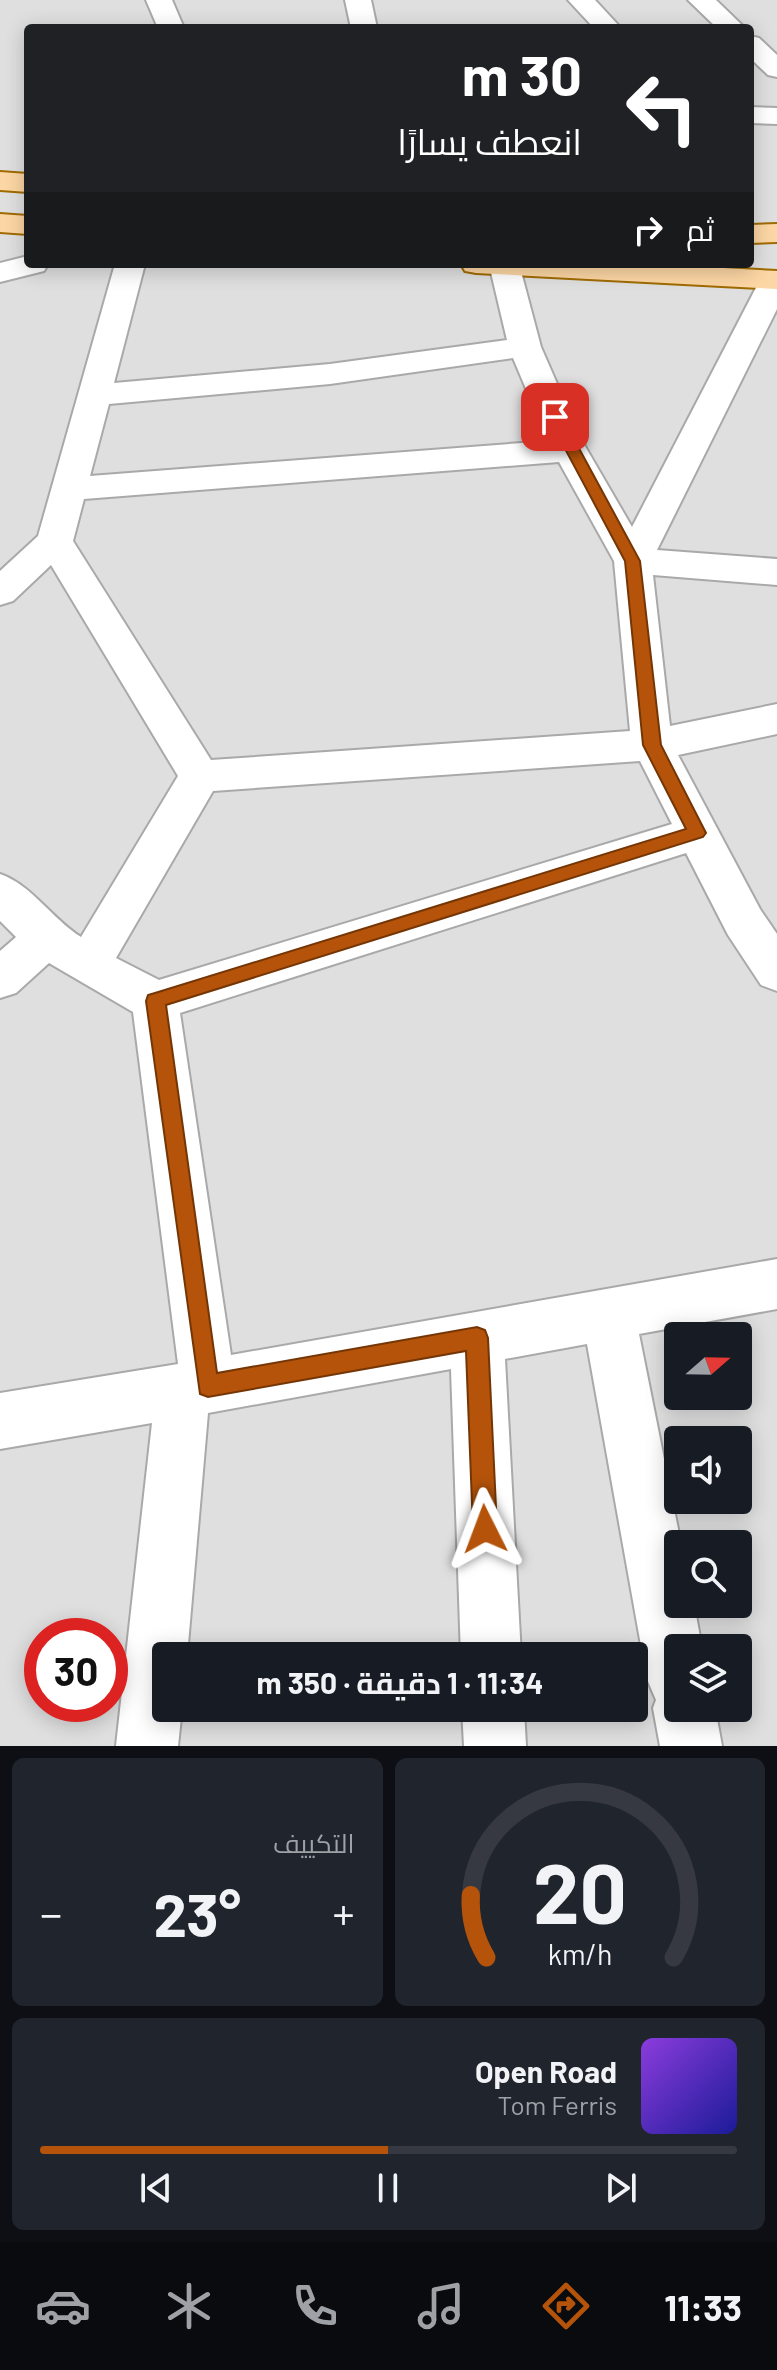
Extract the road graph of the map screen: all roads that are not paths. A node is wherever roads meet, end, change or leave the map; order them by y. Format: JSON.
{"nodes":[{"id":1,"x":159,"y":0,"type":"edge"},
{"id":2,"x":358,"y":0,"type":"edge"},
{"id":3,"x":581,"y":0,"type":"edge"},
{"id":4,"x":701,"y":0,"type":"edge"},
{"id":5,"x":169,"y":24,"type":"edge"},
{"id":6,"x":363,"y":24,"type":"edge"},
{"id":7,"x":604,"y":24,"type":"edge"},
{"id":8,"x":728,"y":24,"type":"edge"},
{"id":9,"x":754,"y":48,"type":"edge"},
{"id":10,"x":777,"y":69,"type":"edge"},
{"id":11,"x":754,"y":115,"type":"edge"},
{"id":12,"x":777,"y":116,"type":"edge"},
{"id":13,"x":0,"y":181,"type":"edge"},
{"id":14,"x":24,"y":183,"type":"edge"},
{"id":15,"x":0,"y":223,"type":"edge"},
{"id":16,"x":24,"y":225,"type":"edge"},
{"id":17,"x":777,"y":233,"type":"edge"},
{"id":18,"x":754,"y":234,"type":"edge"},
{"id":19,"x":24,"y":266,"type":"edge"},
{"id":20,"x":129,"y":268,"type":"edge"},
{"id":21,"x":496,"y":268,"type":"edge"},
{"id":22,"x":551,"y":268,"type":"edge"},
{"id":23,"x":0,"y":273,"type":"edge"},
{"id":24,"x":776,"y":280,"type":"edge"},
{"id":25,"x":525,"y":347,"type":"junction"},
{"id":26,"x":94,"y":395,"type":"junction"},
{"id":27,"x":571,"y":450,"type":"junction"},
{"id":28,"x":69,"y":489,"type":"junction"},
{"id":29,"x":55,"y":541,"type":"junction"},
{"id":30,"x":633,"y":561,"type":"junction"},
{"id":31,"x":777,"y":572,"type":"edge"},
{"id":32,"x":0,"y":592,"type":"edge"},
{"id":33,"x":777,"y":719,"type":"edge"},
{"id":34,"x":652,"y":745,"type":"junction"},
{"id":35,"x":200,"y":776,"type":"junction"},
{"id":36,"x":697,"y":833,"type":"junction"},
{"id":37,"x":0,"y":892,"type":"edge"},
{"id":38,"x":760,"y":917,"type":"edge"},
{"id":39,"x":67,"y":951,"type":"junction"},
{"id":40,"x":777,"y":972,"type":"edge"},
{"id":41,"x":0,"y":979,"type":"edge"},
{"id":42,"x":155,"y":1001,"type":"junction"},
{"id":43,"x":777,"y":1284,"type":"edge"},
{"id":44,"x":608,"y":1314,"type":"junction"},
{"id":45,"x":477,"y":1338,"type":"junction"},
{"id":46,"x":195,"y":1388,"type":"junction"},
{"id":47,"x":0,"y":1421,"type":"edge"},
{"id":48,"x":669,"y":1634,"type":"edge"},
{"id":49,"x":490,"y":1642,"type":"edge"},
{"id":50,"x":494,"y":1722,"type":"edge"},
{"id":51,"x":687,"y":1722,"type":"edge"},
{"id":52,"x":147,"y":1746,"type":"edge"},
{"id":53,"x":495,"y":1746,"type":"edge"},
{"id":54,"x":691,"y":1746,"type":"edge"}],
"edges":[{"from":1,"to":5,"type":"street"},
{"from":2,"to":6,"type":"street"},
{"from":3,"to":7,"type":"street"},
{"from":4,"to":8,"type":"street"},
{"from":9,"to":10,"type":"street"},
{"from":11,"to":12,"type":"street"},
{"from":13,"to":14,"type":"main road"},
{"from":15,"to":16,"type":"main road"},
{"from":17,"to":18,"type":"main road"},
{"from":19,"to":23,"type":"street"},
{"from":20,"to":26,"type":"street"},
{"from":21,"to":25,"type":"street"},
{"from":22,"to":24,"type":"main road"},
{"from":24,"to":30,"type":"street"},
{"from":25,"to":26,"type":"street"},
{"from":25,"to":27,"type":"street"},
{"from":26,"to":28,"type":"street"},
{"from":27,"to":28,"type":"street"},
{"from":27,"to":30,"type":"street"},
{"from":28,"to":29,"type":"street"},
{"from":29,"to":32,"type":"street"},
{"from":29,"to":35,"type":"street"},
{"from":30,"to":31,"type":"street"},
{"from":30,"to":34,"type":"street"},
{"from":33,"to":34,"type":"street"},
{"from":34,"to":35,"type":"street"},
{"from":34,"to":36,"type":"street"},
{"from":35,"to":39,"type":"street"},
{"from":36,"to":38,"type":"street"},
{"from":36,"to":42,"type":"street"},
{"from":37,"to":39,"type":"street"},
{"from":38,"to":40,"type":"street"},
{"from":39,"to":41,"type":"street"},
{"from":39,"to":42,"type":"street"},
{"from":42,"to":46,"type":"street"},
{"from":43,"to":44,"type":"street"},
{"from":44,"to":45,"type":"street"},
{"from":44,"to":48,"type":"street"},
{"from":45,"to":46,"type":"street"},
{"from":45,"to":49,"type":"street"},
{"from":46,"to":47,"type":"street"},
{"from":46,"to":52,"type":"street"},
{"from":50,"to":53,"type":"street"},
{"from":51,"to":54,"type":"street"}]}
